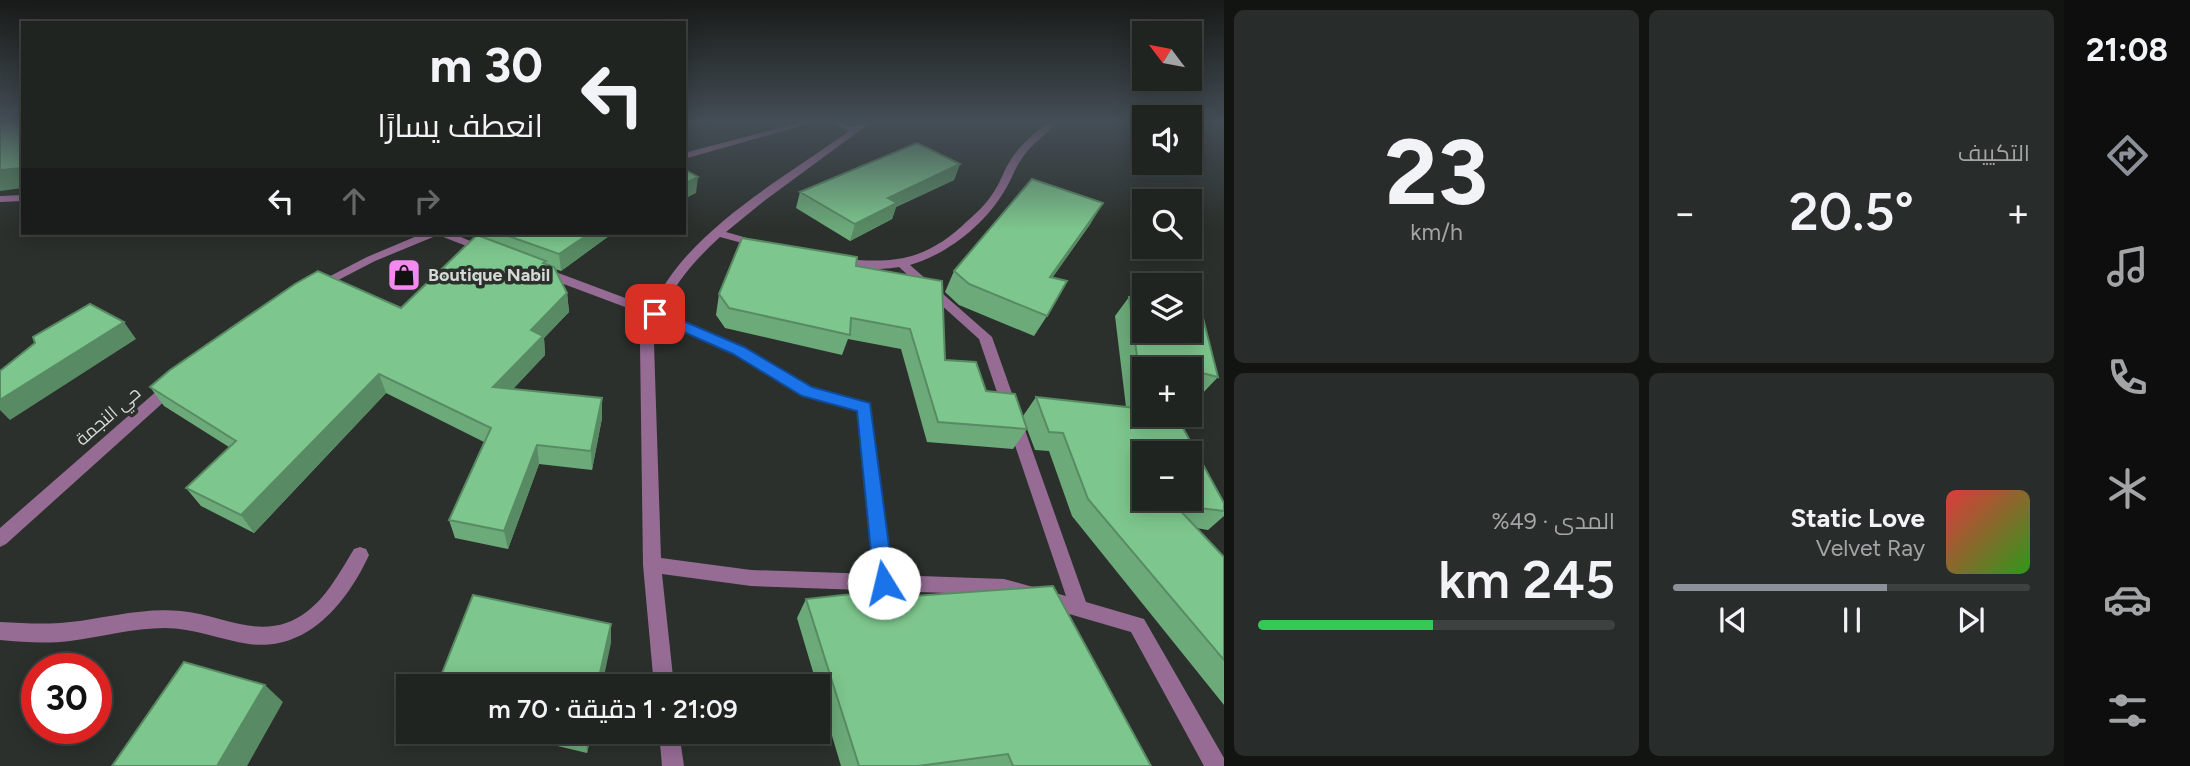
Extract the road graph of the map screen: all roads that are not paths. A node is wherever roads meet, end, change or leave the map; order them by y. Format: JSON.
{"nodes":[{"id":1,"x":818,"y":159,"type":"edge"},
{"id":2,"x":1016,"y":159,"type":"edge"},
{"id":3,"x":21,"y":198,"type":"edge"},
{"id":4,"x":0,"y":199,"type":"edge"},
{"id":5,"x":718,"y":233,"type":"junction"},
{"id":6,"x":428,"y":235,"type":"edge"},
{"id":7,"x":447,"y":235,"type":"edge"},
{"id":8,"x":774,"y":248,"type":"edge"},
{"id":9,"x":504,"y":257,"type":"edge"},
{"id":10,"x":821,"y":259,"type":"edge"},
{"id":11,"x":903,"y":265,"type":"junction"},
{"id":12,"x":529,"y":266,"type":"edge"},
{"id":13,"x":305,"y":293,"type":"edge"},
{"id":14,"x":655,"y":314,"type":"junction"},
{"id":15,"x":185,"y":376,"type":"edge"},
{"id":16,"x":0,"y":539,"type":"edge"},
{"id":17,"x":360,"y":555,"type":"dead end"},
{"id":18,"x":652,"y":565,"type":"junction"},
{"id":19,"x":884,"y":583,"type":"junction"},
{"id":20,"x":1079,"y":608,"type":"junction"},
{"id":21,"x":0,"y":631,"type":"edge"},
{"id":22,"x":663,"y":674,"type":"edge"},
{"id":23,"x":670,"y":744,"type":"edge"},
{"id":24,"x":673,"y":766,"type":"edge"},
{"id":25,"x":1216,"y":766,"type":"edge"}],
"edges":[{"from":1,"to":5,"type":"street"},
{"from":2,"to":11,"type":"street"},
{"from":3,"to":4,"type":"street"},
{"from":5,"to":8,"type":"street"},
{"from":5,"to":14,"type":"street"},
{"from":6,"to":13,"type":"street"},
{"from":7,"to":9,"type":"street"},
{"from":10,"to":11,"type":"street"},
{"from":11,"to":20,"type":"street"},
{"from":12,"to":14,"type":"street"},
{"from":14,"to":18,"type":"street"},
{"from":14,"to":19,"type":"street"},
{"from":15,"to":16,"type":"street","name":"حي النجمة"},
{"from":17,"to":21,"type":"street"},
{"from":18,"to":19,"type":"street"},
{"from":18,"to":22,"type":"street"},
{"from":19,"to":20,"type":"street"},
{"from":20,"to":25,"type":"street"},
{"from":23,"to":24,"type":"street"}]}
